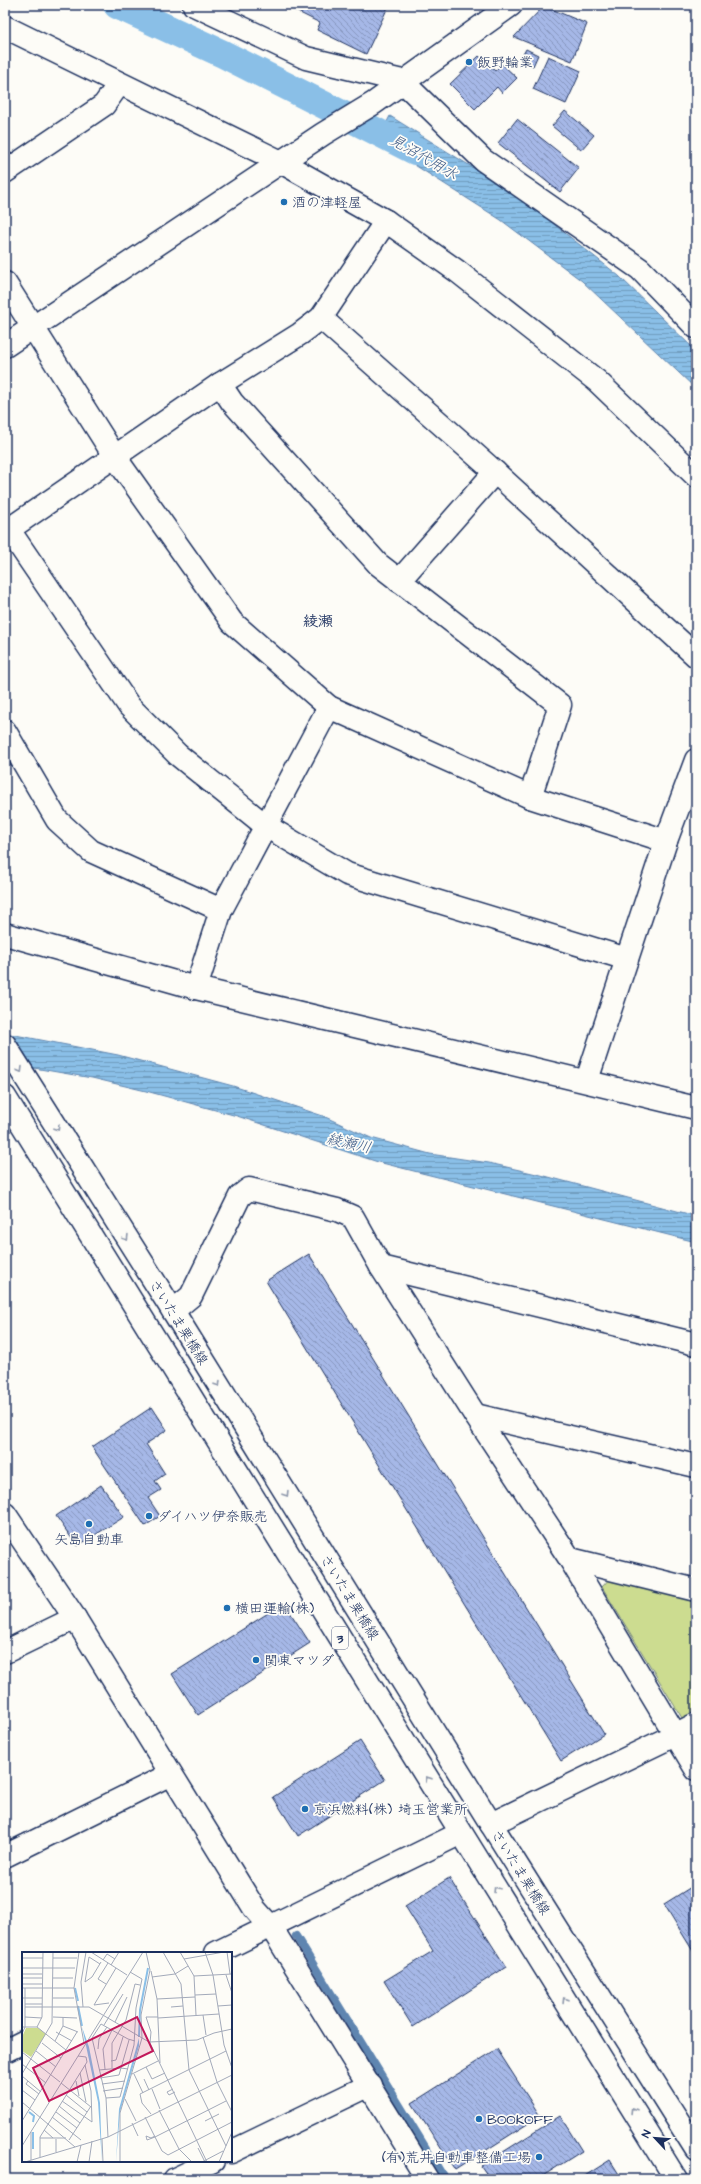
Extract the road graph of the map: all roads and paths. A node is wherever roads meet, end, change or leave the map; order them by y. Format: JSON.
{"nodes":[{"id":1,"x":194,"y":5,"type":"edge"},
{"id":2,"x":511,"y":5,"type":"edge"},
{"id":3,"x":5,"y":27,"type":"edge"},
{"id":4,"x":402,"y":81,"type":"junction"},
{"id":5,"x":119,"y":84,"type":"junction"},
{"id":6,"x":281,"y":162,"type":"junction"},
{"id":7,"x":5,"y":172,"type":"edge"},
{"id":8,"x":386,"y":221,"type":"junction"},
{"id":9,"x":5,"y":283,"type":"edge"},
{"id":10,"x":321,"y":318,"type":"junction"},
{"id":11,"x":34,"y":327,"type":"junction"},
{"id":12,"x":696,"y":327,"type":"edge"},
{"id":13,"x":5,"y":346,"type":"edge"},
{"id":14,"x":220,"y":384,"type":"junction"},
{"id":15,"x":115,"y":456,"type":"junction"},
{"id":16,"x":495,"y":472,"type":"junction"},
{"id":17,"x":696,"y":476,"type":"edge"},
{"id":18,"x":7,"y":531,"type":"edge"},
{"id":19,"x":399,"y":581,"type":"junction"},
{"id":20,"x":696,"y":656,"type":"edge"},
{"id":21,"x":329,"y":707,"type":"junction"},
{"id":22,"x":5,"y":731,"type":"edge"},
{"id":23,"x":696,"y":760,"type":"edge"},
{"id":24,"x":530,"y":797,"type":"junction"},
{"id":25,"x":266,"y":826,"type":"junction"},
{"id":26,"x":666,"y":841,"type":"junction"},
{"id":27,"x":221,"y":910,"type":"junction"},
{"id":28,"x":5,"y":934,"type":"edge"},
{"id":29,"x":627,"y":959,"type":"junction"},
{"id":30,"x":196,"y":988,"type":"junction"},
{"id":31,"x":5,"y":1045,"type":"edge"},
{"id":32,"x":587,"y":1080,"type":"junction"},
{"id":33,"x":7,"y":1103,"type":"edge"},
{"id":34,"x":696,"y":1108,"type":"edge"},
{"id":35,"x":381,"y":1267,"type":"junction"},
{"id":36,"x":173,"y":1311,"type":"junction"},
{"id":37,"x":696,"y":1344,"type":"edge"},
{"id":38,"x":475,"y":1416,"type":"junction"},
{"id":39,"x":696,"y":1466,"type":"edge"},
{"id":40,"x":5,"y":1514,"type":"edge"},
{"id":41,"x":570,"y":1558,"type":"junction"},
{"id":42,"x":696,"y":1590,"type":"edge"},
{"id":43,"x":75,"y":1618,"type":"junction"},
{"id":44,"x":5,"y":1652,"type":"edge"},
{"id":45,"x":696,"y":1724,"type":"edge"},
{"id":46,"x":675,"y":1735,"type":"junction"},
{"id":47,"x":696,"y":1769,"type":"edge"},
{"id":48,"x":171,"y":1774,"type":"junction"},
{"id":49,"x":491,"y":1824,"type":"junction"},
{"id":50,"x":461,"y":1833,"type":"junction"},
{"id":51,"x":5,"y":1856,"type":"edge"},
{"id":52,"x":271,"y":1927,"type":"junction"},
{"id":53,"x":218,"y":1952,"type":"edge"},
{"id":54,"x":22,"y":2042,"type":"edge"},
{"id":55,"x":5,"y":2051,"type":"edge"},
{"id":56,"x":370,"y":2085,"type":"junction"},
{"id":57,"x":696,"y":2149,"type":"edge"},
{"id":58,"x":232,"y":2152,"type":"edge"},
{"id":59,"x":211,"y":2162,"type":"edge"},
{"id":60,"x":175,"y":2179,"type":"edge"},
{"id":61,"x":427,"y":2179,"type":"edge"},
{"id":62,"x":676,"y":2179,"type":"edge"}],
"edges":[{"from":1,"to":4,"type":"street"},
{"from":2,"to":4,"type":"street"},
{"from":3,"to":5,"type":"street"},
{"from":4,"to":6,"type":"street"},
{"from":4,"to":12,"type":"street"},
{"from":5,"to":6,"type":"street"},
{"from":5,"to":7,"type":"street"},
{"from":6,"to":8,"type":"street"},
{"from":6,"to":11,"type":"street"},
{"from":8,"to":10,"type":"street"},
{"from":8,"to":17,"type":"street"},
{"from":9,"to":11,"type":"street"},
{"from":10,"to":14,"type":"street"},
{"from":10,"to":16,"type":"street"},
{"from":11,"to":13,"type":"street"},
{"from":11,"to":15,"type":"street"},
{"from":14,"to":15,"type":"street"},
{"from":14,"to":19,"type":"street"},
{"from":15,"to":18,"type":"street"},
{"from":15,"to":21,"type":"street"},
{"from":16,"to":19,"type":"street"},
{"from":16,"to":20,"type":"street"},
{"from":18,"to":25,"type":"street"},
{"from":19,"to":24,"type":"street"},
{"from":21,"to":24,"type":"street"},
{"from":21,"to":25,"type":"street"},
{"from":22,"to":27,"type":"street"},
{"from":23,"to":26,"type":"street"},
{"from":24,"to":26,"type":"street"},
{"from":25,"to":27,"type":"street"},
{"from":25,"to":29,"type":"street"},
{"from":26,"to":29,"type":"street"},
{"from":27,"to":30,"type":"street"},
{"from":28,"to":30,"type":"street"},
{"from":29,"to":32,"type":"street"},
{"from":30,"to":32,"type":"street"},
{"from":31,"to":36,"type":"street","name":"さいたま栗橋線","number":"3","one_way":true},
{"from":32,"to":34,"type":"street"},
{"from":50,"to":33,"type":"street","name":"さいたま栗橋線","number":"3","one_way":true},
{"from":35,"to":36,"type":"street"},
{"from":35,"to":37,"type":"street"},
{"from":35,"to":38,"type":"street"},
{"from":36,"to":49,"type":"street","name":"さいたま栗橋線","number":"3","one_way":true},
{"from":38,"to":39,"type":"street"},
{"from":38,"to":41,"type":"street"},
{"from":40,"to":43,"type":"street"},
{"from":41,"to":42,"type":"street"},
{"from":41,"to":46,"type":"street"},
{"from":43,"to":44,"type":"street"},
{"from":43,"to":48,"type":"street"},
{"from":45,"to":46,"type":"street"},
{"from":46,"to":47,"type":"street"},
{"from":46,"to":49,"type":"street"},
{"from":48,"to":51,"type":"street"},
{"from":48,"to":52,"type":"street"},
{"from":49,"to":57,"type":"street","name":"さいたま栗橋線","number":"3"},
{"from":50,"to":52,"type":"street"},
{"from":62,"to":50,"type":"street","name":"さいたま栗橋線","number":"3","one_way":true},
{"from":52,"to":53,"type":"street"},
{"from":52,"to":56,"type":"street"},
{"from":54,"to":55,"type":"street"},
{"from":56,"to":58,"type":"street"},
{"from":56,"to":61,"type":"street"},
{"from":59,"to":60,"type":"street"}]}
